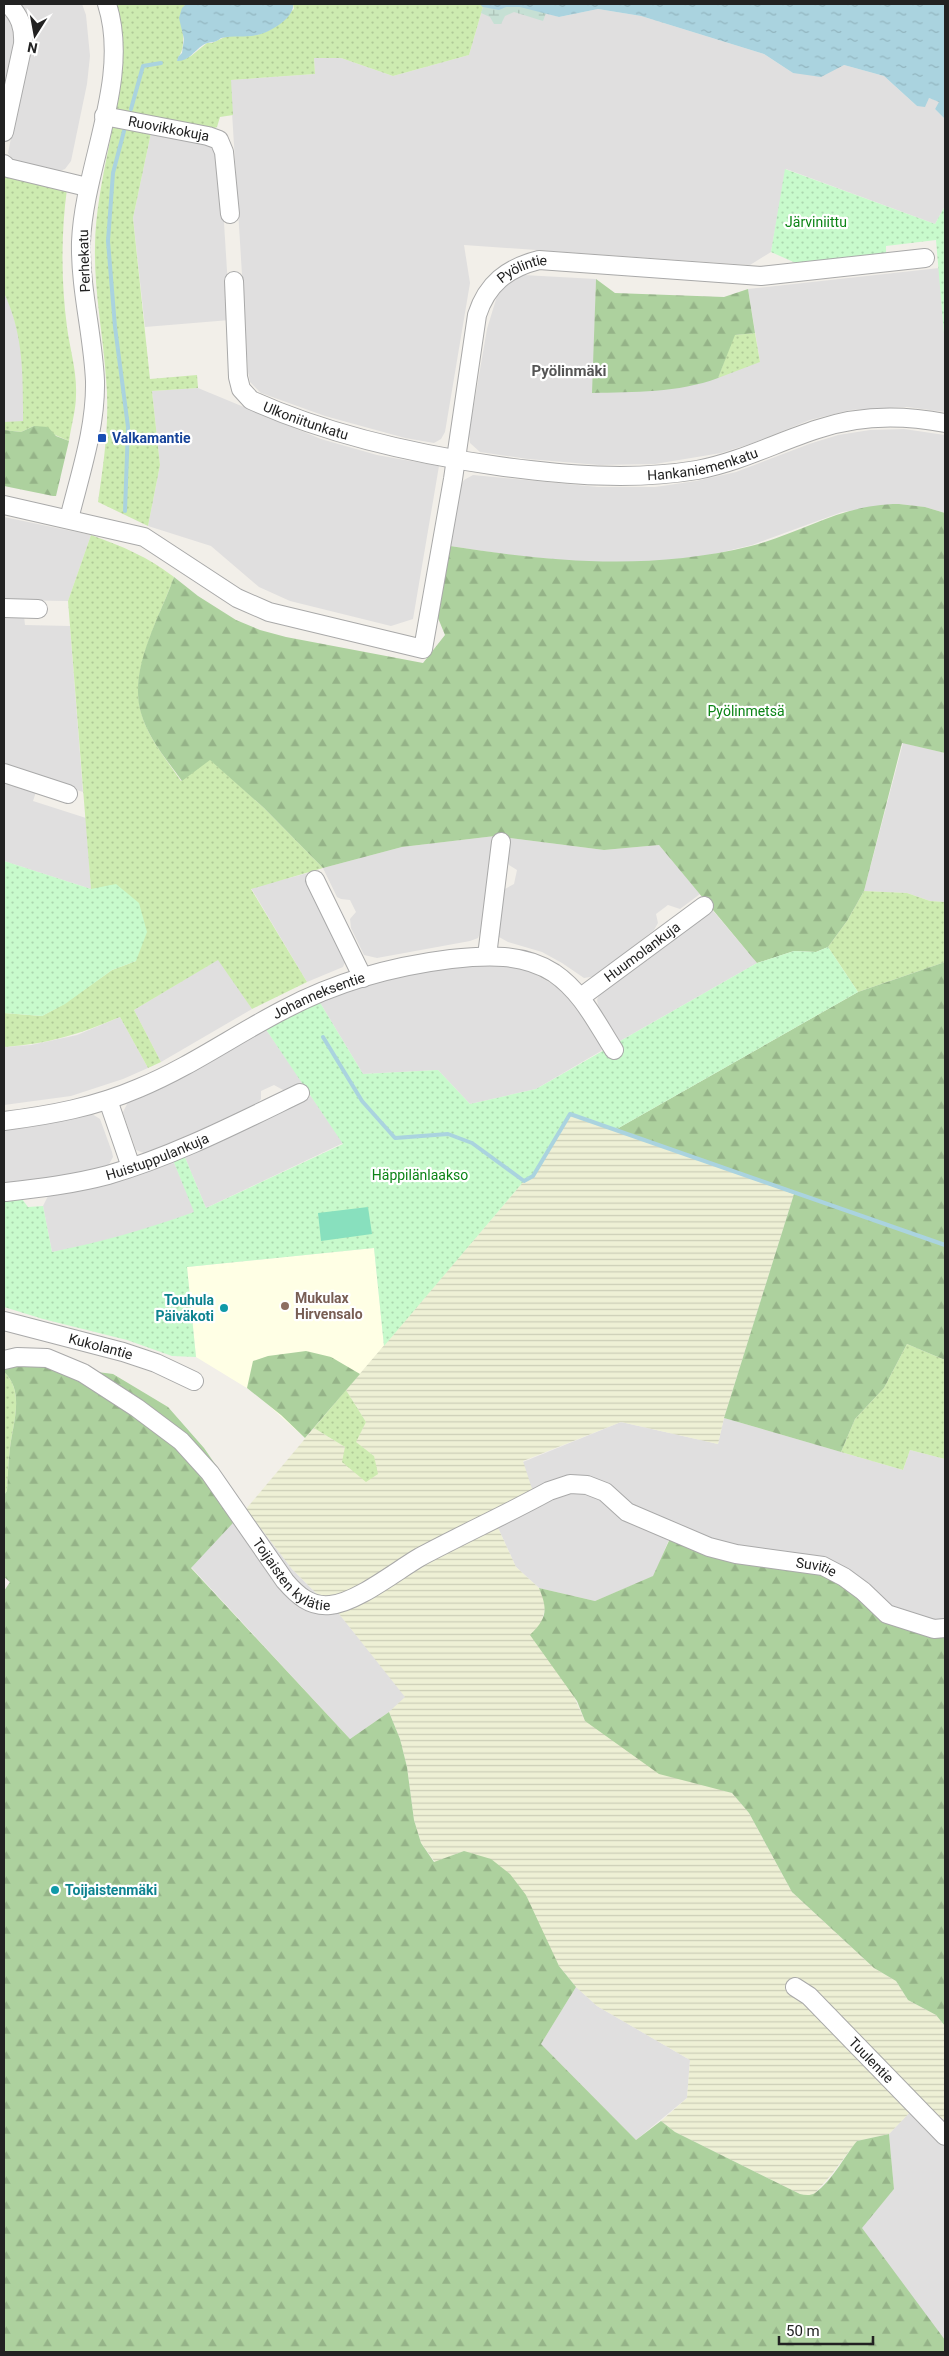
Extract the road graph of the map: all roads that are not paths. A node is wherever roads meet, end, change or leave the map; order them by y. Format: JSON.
{"nodes":[{"id":1,"x":8,"y":4,"type":"edge"},
{"id":2,"x":107,"y":4,"type":"edge"},
{"id":3,"x":104,"y":116,"type":"junction"},
{"id":4,"x":4,"y":132,"type":"edge"},
{"id":5,"x":4,"y":164,"type":"edge"},
{"id":6,"x":87,"y":187,"type":"junction"},
{"id":7,"x":230,"y":214,"type":"dead end"},
{"id":8,"x":925,"y":258,"type":"dead end"},
{"id":9,"x":234,"y":281,"type":"dead end"},
{"id":10,"x":945,"y":424,"type":"edge"},
{"id":11,"x":454,"y":460,"type":"junction"},
{"id":12,"x":4,"y":505,"type":"edge"},
{"id":13,"x":69,"y":518,"type":"junction"},
{"id":14,"x":4,"y":608,"type":"edge"},
{"id":15,"x":38,"y":609,"type":"dead end"},
{"id":16,"x":4,"y":773,"type":"edge"},
{"id":17,"x":68,"y":794,"type":"dead end"},
{"id":18,"x":502,"y":842,"type":"dead end"},
{"id":19,"x":315,"y":880,"type":"dead end"},
{"id":20,"x":704,"y":906,"type":"dead end"},
{"id":21,"x":487,"y":956,"type":"junction"},
{"id":22,"x":363,"y":978,"type":"junction"},
{"id":23,"x":581,"y":998,"type":"junction"},
{"id":24,"x":614,"y":1050,"type":"dead end"},
{"id":25,"x":300,"y":1093,"type":"dead end"},
{"id":26,"x":108,"y":1100,"type":"junction"},
{"id":27,"x":4,"y":1121,"type":"edge"},
{"id":28,"x":131,"y":1167,"type":"junction"},
{"id":29,"x":6,"y":1192,"type":"dead end"},
{"id":30,"x":4,"y":1321,"type":"edge"},
{"id":31,"x":4,"y":1360,"type":"edge"},
{"id":32,"x":194,"y":1381,"type":"dead end"},
{"id":33,"x":673,"y":1532,"type":"joint"},
{"id":34,"x":945,"y":1628,"type":"edge"},
{"id":35,"x":795,"y":1987,"type":"dead end"},
{"id":36,"x":945,"y":2136,"type":"edge"}],
"edges":[{"from":1,"to":4,"type":"street"},
{"from":2,"to":3,"type":"street","name":"Perhekatu"},
{"from":3,"to":6,"type":"street","name":"Perhekatu"},
{"from":3,"to":7,"type":"street","name":"Ruovikkokuja"},
{"from":5,"to":6,"type":"street"},
{"from":6,"to":13,"type":"street","name":"Perhekatu"},
{"from":8,"to":11,"type":"street","name":"Pyölintie"},
{"from":9,"to":11,"type":"street","name":"Ulkoniitunkatu"},
{"from":10,"to":11,"type":"street","name":"Hankaniemenkatu"},
{"from":11,"to":13,"type":"street","name":"Pyölintie"},
{"from":12,"to":13,"type":"street"},
{"from":14,"to":15,"type":"street"},
{"from":16,"to":17,"type":"street"},
{"from":18,"to":21,"type":"street"},
{"from":19,"to":22,"type":"street"},
{"from":20,"to":23,"type":"street","name":"Huumolankuja"},
{"from":21,"to":22,"type":"street","name":"Johanneksentie"},
{"from":21,"to":23,"type":"street","name":"Johanneksentie"},
{"from":22,"to":26,"type":"street","name":"Johanneksentie"},
{"from":23,"to":24,"type":"street","name":"Johanneksentie"},
{"from":25,"to":28,"type":"street","name":"Huistuppulankuja"},
{"from":26,"to":27,"type":"street","name":"Johanneksentie"},
{"from":26,"to":28,"type":"street"},
{"from":28,"to":29,"type":"street","name":"Huistuppulankuja"},
{"from":30,"to":32,"type":"street","name":"Kukolantie"},
{"from":31,"to":33,"type":"street","name":"Toijaisten kylätie"},
{"from":33,"to":34,"type":"street","name":"Suvitie"},
{"from":35,"to":36,"type":"street","name":"Tuulentie"}]}
